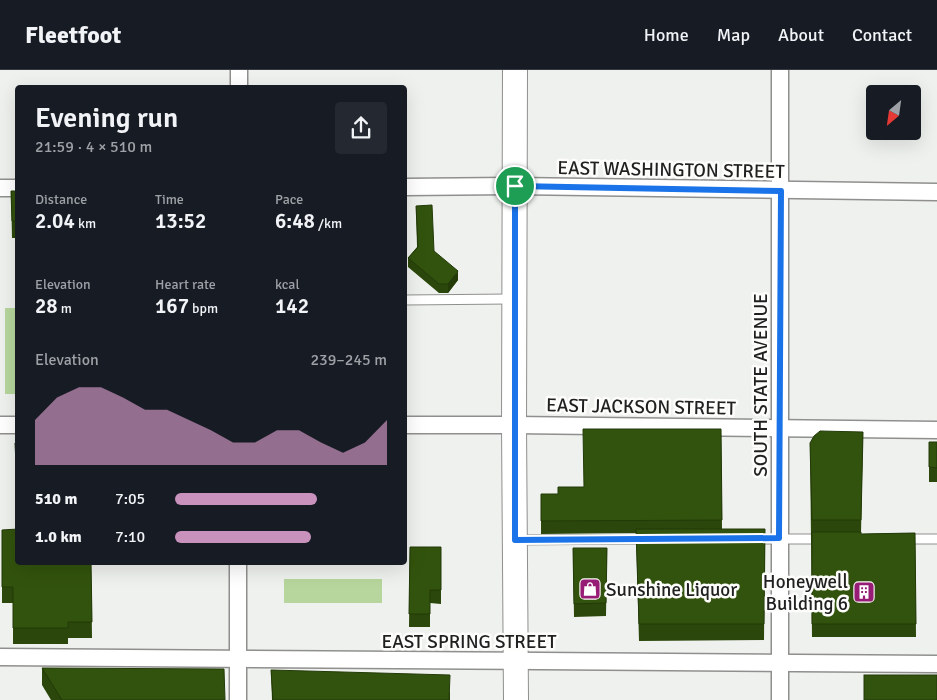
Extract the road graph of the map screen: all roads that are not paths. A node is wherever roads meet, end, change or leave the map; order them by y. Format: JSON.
{"nodes":[{"id":1,"x":239,"y":70,"type":"edge"},
{"id":2,"x":515,"y":70,"type":"edge"},
{"id":3,"x":780,"y":70,"type":"edge"},
{"id":4,"x":239,"y":85,"type":"edge"},
{"id":5,"x":515,"y":186,"type":"junction"},
{"id":6,"x":407,"y":187,"type":"edge"},
{"id":7,"x":0,"y":188,"type":"edge"},
{"id":8,"x":15,"y":188,"type":"edge"},
{"id":9,"x":781,"y":191,"type":"junction"},
{"id":10,"x":937,"y":192,"type":"edge"},
{"id":11,"x":514,"y":299,"type":"junction"},
{"id":12,"x":407,"y":300,"type":"edge"},
{"id":13,"x":0,"y":425,"type":"edge"},
{"id":14,"x":15,"y":425,"type":"edge"},
{"id":15,"x":407,"y":425,"type":"edge"},
{"id":16,"x":514,"y":425,"type":"junction"},
{"id":17,"x":779,"y":428,"type":"junction"},
{"id":18,"x":937,"y":430,"type":"edge"},
{"id":19,"x":750,"y":538,"type":"edge"},
{"id":20,"x":779,"y":538,"type":"junction"},
{"id":21,"x":652,"y":539,"type":"edge"},
{"id":22,"x":828,"y":539,"type":"edge"},
{"id":23,"x":898,"y":539,"type":"edge"},
{"id":24,"x":937,"y":539,"type":"edge"},
{"id":25,"x":515,"y":540,"type":"junction"},
{"id":26,"x":238,"y":565,"type":"edge"},
{"id":27,"x":0,"y":657,"type":"edge"},
{"id":28,"x":516,"y":660,"type":"junction"},
{"id":29,"x":238,"y":661,"type":"junction"},
{"id":30,"x":780,"y":662,"type":"junction"},
{"id":31,"x":937,"y":664,"type":"edge"},
{"id":32,"x":238,"y":700,"type":"edge"},
{"id":33,"x":516,"y":700,"type":"edge"},
{"id":34,"x":780,"y":700,"type":"edge"}],
"edges":[{"from":1,"to":4,"type":"street"},
{"from":2,"to":5,"type":"street"},
{"from":3,"to":9,"type":"street","name":"SOUTH STATE AVENUE"},
{"from":5,"to":6,"type":"street","name":"EAST WASHINGTON STREET"},
{"from":5,"to":9,"type":"street","name":"EAST WASHINGTON STREET"},
{"from":5,"to":11,"type":"street"},
{"from":7,"to":8,"type":"street"},
{"from":9,"to":10,"type":"street","name":"EAST WASHINGTON STREET"},
{"from":9,"to":17,"type":"street","name":"SOUTH STATE AVENUE"},
{"from":11,"to":12,"type":"lane"},
{"from":11,"to":16,"type":"street"},
{"from":13,"to":14,"type":"street"},
{"from":15,"to":16,"type":"street","name":"EAST JACKSON STREET"},
{"from":16,"to":17,"type":"street","name":"EAST JACKSON STREET"},
{"from":16,"to":25,"type":"street"},
{"from":17,"to":18,"type":"street","name":"EAST JACKSON STREET"},
{"from":17,"to":20,"type":"street","name":"SOUTH STATE AVENUE"},
{"from":19,"to":20,"type":"lane"},
{"from":20,"to":22,"type":"lane"},
{"from":20,"to":30,"type":"street","name":"SOUTH STATE AVENUE"},
{"from":21,"to":25,"type":"lane"},
{"from":23,"to":24,"type":"lane"},
{"from":25,"to":28,"type":"street"},
{"from":26,"to":29,"type":"street"},
{"from":27,"to":29,"type":"street","name":"EAST SPRING STREET"},
{"from":28,"to":29,"type":"street","name":"EAST SPRING STREET"},
{"from":28,"to":30,"type":"street","name":"EAST SPRING STREET"},
{"from":28,"to":33,"type":"street"},
{"from":29,"to":32,"type":"street"},
{"from":30,"to":31,"type":"street","name":"EAST SPRING STREET"},
{"from":30,"to":34,"type":"street","name":"SOUTH STATE AVENUE"}]}
